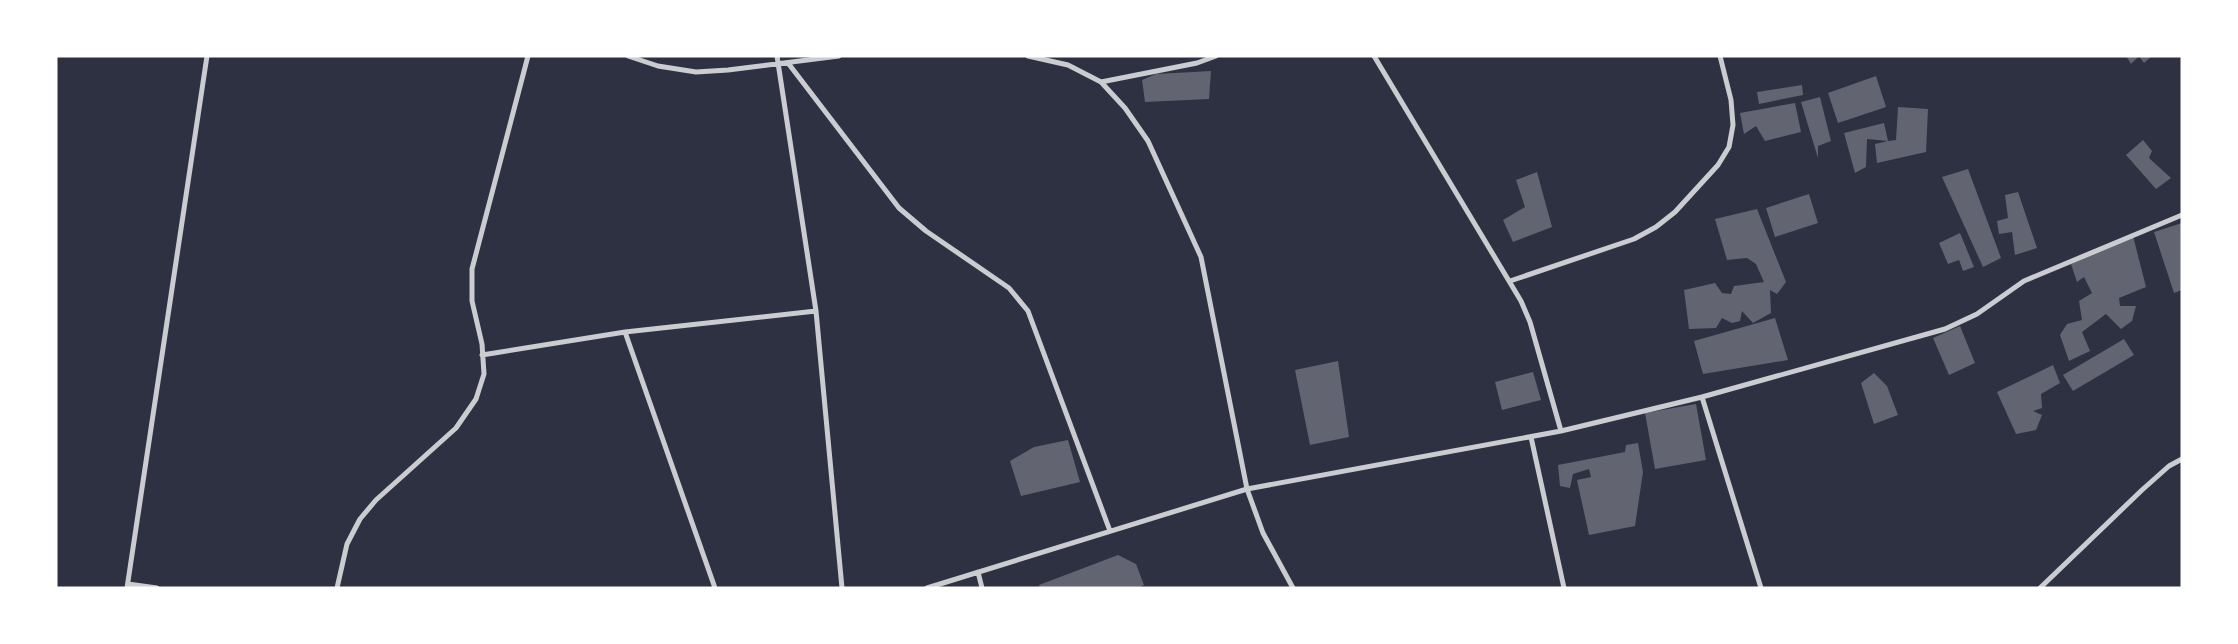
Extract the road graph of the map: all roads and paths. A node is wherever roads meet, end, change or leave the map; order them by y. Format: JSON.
{"nodes":[{"id":1,"x":207,"y":56,"type":"edge"},
{"id":2,"x":528,"y":56,"type":"edge"},
{"id":3,"x":628,"y":56,"type":"edge"},
{"id":4,"x":777,"y":56,"type":"edge"},
{"id":5,"x":839,"y":56,"type":"edge"},
{"id":6,"x":1028,"y":56,"type":"edge"},
{"id":7,"x":1216,"y":56,"type":"edge"},
{"id":8,"x":1374,"y":56,"type":"edge"},
{"id":9,"x":1720,"y":56,"type":"edge"},
{"id":10,"x":788,"y":63,"type":"junction"},
{"id":11,"x":777,"y":64,"type":"junction"},
{"id":12,"x":1101,"y":82,"type":"junction"},
{"id":13,"x":2182,"y":215,"type":"edge"},
{"id":14,"x":1510,"y":281,"type":"junction"},
{"id":15,"x":816,"y":311,"type":"junction"},
{"id":16,"x":625,"y":332,"type":"junction"},
{"id":17,"x":482,"y":356,"type":"junction"},
{"id":18,"x":1702,"y":397,"type":"junction"},
{"id":19,"x":1561,"y":431,"type":"junction"},
{"id":20,"x":1531,"y":437,"type":"junction"},
{"id":21,"x":2182,"y":459,"type":"edge"},
{"id":22,"x":1247,"y":489,"type":"junction"},
{"id":23,"x":1110,"y":531,"type":"junction"},
{"id":24,"x":978,"y":572,"type":"junction"},
{"id":25,"x":127,"y":586,"type":"edge"},
{"id":26,"x":157,"y":588,"type":"edge"},
{"id":27,"x":337,"y":588,"type":"edge"},
{"id":28,"x":715,"y":588,"type":"edge"},
{"id":29,"x":842,"y":588,"type":"edge"},
{"id":30,"x":926,"y":588,"type":"edge"},
{"id":31,"x":982,"y":588,"type":"edge"},
{"id":32,"x":1293,"y":588,"type":"edge"},
{"id":33,"x":1564,"y":588,"type":"edge"},
{"id":34,"x":1761,"y":588,"type":"edge"},
{"id":35,"x":2040,"y":588,"type":"edge"}],
"edges":[{"from":1,"to":25,"type":"street"},
{"from":2,"to":17,"type":"street"},
{"from":3,"to":11,"type":"street"},
{"from":4,"to":11,"type":"street"},
{"from":5,"to":10,"type":"street"},
{"from":6,"to":12,"type":"street"},
{"from":7,"to":12,"type":"street"},
{"from":8,"to":14,"type":"street"},
{"from":9,"to":14,"type":"street"},
{"from":10,"to":11,"type":"street"},
{"from":10,"to":23,"type":"street"},
{"from":11,"to":15,"type":"street"},
{"from":12,"to":22,"type":"street"},
{"from":13,"to":18,"type":"street"},
{"from":14,"to":19,"type":"street"},
{"from":15,"to":16,"type":"street"},
{"from":15,"to":29,"type":"street"},
{"from":16,"to":17,"type":"street"},
{"from":16,"to":28,"type":"street"},
{"from":17,"to":27,"type":"street"},
{"from":18,"to":19,"type":"street"},
{"from":18,"to":34,"type":"street"},
{"from":19,"to":20,"type":"street"},
{"from":20,"to":22,"type":"street"},
{"from":20,"to":33,"type":"street"},
{"from":21,"to":35,"type":"street"},
{"from":22,"to":23,"type":"street"},
{"from":22,"to":32,"type":"street"},
{"from":23,"to":24,"type":"street"},
{"from":24,"to":30,"type":"street"},
{"from":24,"to":31,"type":"street"},
{"from":25,"to":26,"type":"street"}]}
